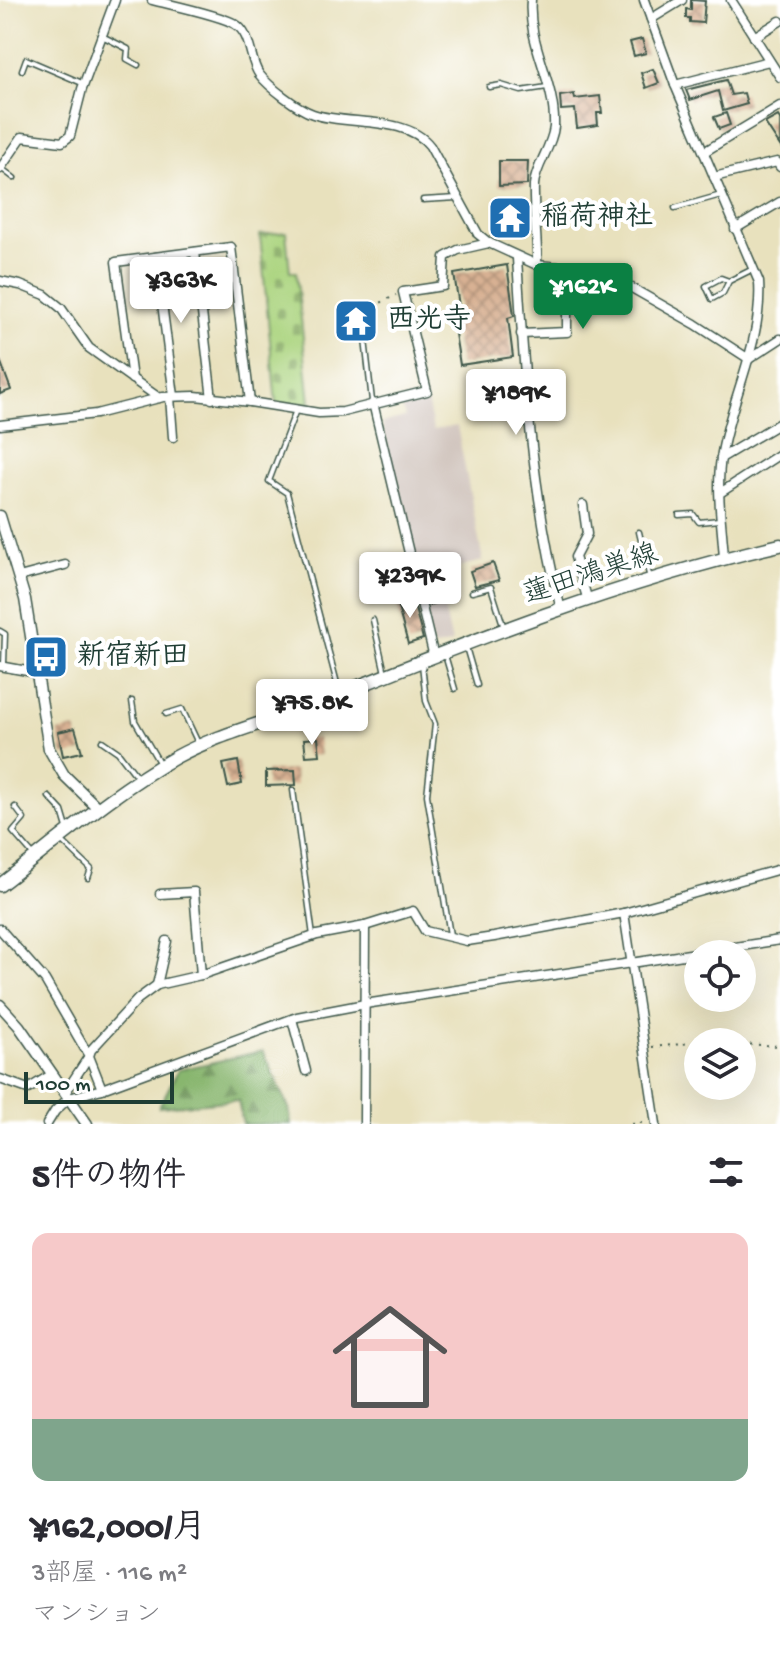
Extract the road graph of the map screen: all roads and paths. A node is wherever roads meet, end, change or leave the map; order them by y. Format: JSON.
{"nodes":[{"id":1,"x":115,"y":0,"type":"edge"},
{"id":2,"x":152,"y":0,"type":"edge"},
{"id":3,"x":531,"y":0,"type":"edge"},
{"id":4,"x":644,"y":0,"type":"edge"},
{"id":5,"x":682,"y":0,"type":"edge"},
{"id":6,"x":731,"y":0,"type":"edge"},
{"id":7,"x":170,"y":2,"type":"edge"},
{"id":8,"x":651,"y":19,"type":"junction"},
{"id":9,"x":780,"y":21,"type":"edge"},
{"id":10,"x":102,"y":36,"type":"junction"},
{"id":11,"x":754,"y":37,"type":"junction"},
{"id":12,"x":769,"y":61,"type":"junction"},
{"id":13,"x":138,"y":65,"type":"dead end"},
{"id":14,"x":22,"y":70,"type":"dead end"},
{"id":15,"x":780,"y":77,"type":"edge"},
{"id":16,"x":84,"y":84,"type":"junction"},
{"id":17,"x":675,"y":85,"type":"junction"},
{"id":18,"x":489,"y":87,"type":"dead end"},
{"id":19,"x":549,"y":87,"type":"junction"},
{"id":20,"x":780,"y":106,"type":"edge"},
{"id":21,"x":704,"y":152,"type":"junction"},
{"id":22,"x":780,"y":167,"type":"edge"},
{"id":23,"x":0,"y":168,"type":"edge"},
{"id":24,"x":714,"y":177,"type":"junction"},
{"id":25,"x":14,"y":178,"type":"dead end"},
{"id":26,"x":721,"y":195,"type":"junction"},
{"id":27,"x":457,"y":198,"type":"junction"},
{"id":28,"x":423,"y":200,"type":"dead end"},
{"id":29,"x":780,"y":202,"type":"edge"},
{"id":30,"x":675,"y":208,"type":"dead end"},
{"id":31,"x":735,"y":229,"type":"junction"},
{"id":32,"x":489,"y":243,"type":"junction"},
{"id":33,"x":195,"y":252,"type":"junction"},
{"id":34,"x":156,"y":257,"type":"junction"},
{"id":35,"x":517,"y":258,"type":"junction"},
{"id":36,"x":537,"y":265,"type":"junction"},
{"id":37,"x":585,"y":269,"type":"junction"},
{"id":38,"x":753,"y":269,"type":"junction"},
{"id":39,"x":0,"y":281,"type":"edge"},
{"id":40,"x":729,"y":281,"type":"junction"},
{"id":41,"x":403,"y":292,"type":"junction"},
{"id":42,"x":362,"y":313,"type":"joint"},
{"id":43,"x":521,"y":334,"type":"junction"},
{"id":44,"x":780,"y":339,"type":"edge"},
{"id":45,"x":749,"y":359,"type":"junction"},
{"id":46,"x":132,"y":379,"type":"junction"},
{"id":47,"x":172,"y":397,"type":"junction"},
{"id":48,"x":159,"y":398,"type":"junction"},
{"id":49,"x":212,"y":399,"type":"junction"},
{"id":50,"x":250,"y":402,"type":"junction"},
{"id":51,"x":373,"y":403,"type":"junction"},
{"id":52,"x":296,"y":409,"type":"junction"},
{"id":53,"x":780,"y":423,"type":"edge"},
{"id":54,"x":0,"y":425,"type":"edge"},
{"id":55,"x":173,"y":437,"type":"dead end"},
{"id":56,"x":780,"y":454,"type":"edge"},
{"id":57,"x":721,"y":458,"type":"junction"},
{"id":58,"x":720,"y":493,"type":"junction"},
{"id":59,"x":583,"y":505,"type":"dead end"},
{"id":60,"x":679,"y":515,"type":"dead end"},
{"id":61,"x":0,"y":516,"type":"edge"},
{"id":62,"x":722,"y":520,"type":"junction"},
{"id":63,"x":639,"y":532,"type":"dead end"},
{"id":64,"x":780,"y":545,"type":"edge"},
{"id":65,"x":724,"y":558,"type":"junction"},
{"id":66,"x":65,"y":565,"type":"dead end"},
{"id":67,"x":19,"y":577,"type":"junction"},
{"id":68,"x":651,"y":581,"type":"junction"},
{"id":69,"x":472,"y":592,"type":"dead end"},
{"id":70,"x":588,"y":601,"type":"junction"},
{"id":71,"x":561,"y":610,"type":"junction"},
{"id":72,"x":373,"y":620,"type":"dead end"},
{"id":73,"x":505,"y":630,"type":"junction"},
{"id":74,"x":0,"y":631,"type":"edge"},
{"id":75,"x":466,"y":645,"type":"junction"},
{"id":76,"x":433,"y":657,"type":"junction"},
{"id":77,"x":2,"y":666,"type":"edge"},
{"id":78,"x":38,"y":673,"type":"junction"},
{"id":79,"x":386,"y":675,"type":"junction"},
{"id":80,"x":477,"y":685,"type":"dead end"},
{"id":81,"x":455,"y":689,"type":"dead end"},
{"id":82,"x":340,"y":693,"type":"junction"},
{"id":83,"x":132,"y":701,"type":"dead end"},
{"id":84,"x":166,"y":714,"type":"dead end"},
{"id":85,"x":102,"y":741,"type":"dead end"},
{"id":86,"x":199,"y":746,"type":"junction"},
{"id":87,"x":162,"y":766,"type":"junction"},
{"id":88,"x":140,"y":780,"type":"junction"},
{"id":89,"x":293,"y":790,"type":"dead end"},
{"id":90,"x":49,"y":797,"type":"dead end"},
{"id":91,"x":15,"y":807,"type":"dead end"},
{"id":92,"x":99,"y":809,"type":"junction"},
{"id":93,"x":64,"y":836,"type":"junction"},
{"id":94,"x":36,"y":858,"type":"junction"},
{"id":95,"x":780,"y":869,"type":"edge"},
{"id":96,"x":88,"y":878,"type":"dead end"},
{"id":97,"x":0,"y":885,"type":"edge"},
{"id":98,"x":160,"y":894,"type":"dead end"},
{"id":99,"x":624,"y":913,"type":"junction"},
{"id":100,"x":365,"y":926,"type":"junction"},
{"id":101,"x":0,"y":929,"type":"edge"},
{"id":102,"x":313,"y":936,"type":"junction"},
{"id":103,"x":450,"y":937,"type":"junction"},
{"id":104,"x":780,"y":940,"type":"edge"},
{"id":105,"x":167,"y":941,"type":"dead end"},
{"id":106,"x":632,"y":963,"type":"junction"},
{"id":107,"x":201,"y":975,"type":"junction"},
{"id":108,"x":157,"y":985,"type":"junction"},
{"id":109,"x":365,"y":1004,"type":"junction"},
{"id":110,"x":0,"y":1005,"type":"edge"},
{"id":111,"x":292,"y":1019,"type":"junction"},
{"id":112,"x":684,"y":1042,"type":"edge"},
{"id":113,"x":756,"y":1045,"type":"edge"},
{"id":114,"x":780,"y":1046,"type":"edge"},
{"id":115,"x":645,"y":1048,"type":"junction"},
{"id":116,"x":89,"y":1056,"type":"junction"},
{"id":117,"x":306,"y":1071,"type":"dead end"},
{"id":118,"x":51,"y":1075,"type":"junction"},
{"id":119,"x":0,"y":1079,"type":"edge"},
{"id":120,"x":102,"y":1089,"type":"junction"},
{"id":121,"x":67,"y":1096,"type":"junction"},
{"id":122,"x":656,"y":1122,"type":"edge"},
{"id":123,"x":47,"y":1124,"type":"edge"},
{"id":124,"x":87,"y":1124,"type":"edge"},
{"id":125,"x":364,"y":1124,"type":"edge"},
{"id":126,"x":632,"y":1124,"type":"edge"}],
"edges":[{"from":1,"to":10,"type":"street"},
{"from":2,"to":7,"type":"street"},
{"from":3,"to":19,"type":"street"},
{"from":4,"to":8,"type":"street"},
{"from":5,"to":8,"type":"street"},
{"from":6,"to":11,"type":"street"},
{"from":7,"to":27,"type":"street"},
{"from":8,"to":17,"type":"street"},
{"from":9,"to":11,"type":"street"},
{"from":10,"to":13,"type":"lane"},
{"from":10,"to":16,"type":"street"},
{"from":11,"to":12,"type":"street"},
{"from":12,"to":15,"type":"street"},
{"from":12,"to":17,"type":"street"},
{"from":14,"to":16,"type":"lane"},
{"from":16,"to":23,"type":"street"},
{"from":17,"to":21,"type":"street"},
{"from":18,"to":19,"type":"lane"},
{"from":19,"to":36,"type":"street"},
{"from":20,"to":21,"type":"street"},
{"from":21,"to":24,"type":"street"},
{"from":22,"to":24,"type":"street"},
{"from":23,"to":25,"type":"lane"},
{"from":24,"to":26,"type":"street"},
{"from":26,"to":30,"type":"lane"},
{"from":26,"to":31,"type":"street"},
{"from":27,"to":28,"type":"lane"},
{"from":27,"to":32,"type":"street"},
{"from":29,"to":31,"type":"street"},
{"from":31,"to":38,"type":"street"},
{"from":32,"to":35,"type":"street"},
{"from":32,"to":41,"type":"street"},
{"from":33,"to":34,"type":"street"},
{"from":33,"to":49,"type":"street"},
{"from":33,"to":50,"type":"street"},
{"from":34,"to":46,"type":"street"},
{"from":34,"to":47,"type":"street"},
{"from":35,"to":36,"type":"street"},
{"from":35,"to":43,"type":"street"},
{"from":36,"to":37,"type":"street"},
{"from":37,"to":43,"type":"street"},
{"from":37,"to":45,"type":"street"},
{"from":38,"to":40,"type":"lane"},
{"from":38,"to":45,"type":"street"},
{"from":39,"to":46,"type":"street"},
{"from":40,"to":40,"type":"lane"},
{"from":41,"to":42,"type":"path"},
{"from":41,"to":51,"type":"street"},
{"from":42,"to":51,"type":"lane"},
{"from":43,"to":71,"type":"street"},
{"from":44,"to":45,"type":"street"},
{"from":45,"to":57,"type":"street"},
{"from":46,"to":48,"type":"street"},
{"from":47,"to":48,"type":"street"},
{"from":47,"to":49,"type":"street"},
{"from":47,"to":55,"type":"street"},
{"from":48,"to":54,"type":"street"},
{"from":49,"to":50,"type":"street"},
{"from":50,"to":52,"type":"street"},
{"from":51,"to":52,"type":"street"},
{"from":51,"to":76,"type":"street"},
{"from":52,"to":82,"type":"lane"},
{"from":53,"to":57,"type":"street"},
{"from":56,"to":58,"type":"street"},
{"from":57,"to":58,"type":"street"},
{"from":58,"to":62,"type":"street"},
{"from":59,"to":70,"type":"street"},
{"from":60,"to":62,"type":"lane"},
{"from":61,"to":67,"type":"street"},
{"from":62,"to":65,"type":"street"},
{"from":63,"to":68,"type":"lane"},
{"from":64,"to":65,"type":"main road","name":"蓮田鴻巣線"},
{"from":65,"to":68,"type":"main road","name":"蓮田鴻巣線"},
{"from":66,"to":67,"type":"street"},
{"from":67,"to":78,"type":"street"},
{"from":68,"to":70,"type":"main road","name":"蓮田鴻巣線"},
{"from":69,"to":73,"type":"lane"},
{"from":70,"to":71,"type":"main road","name":"蓮田鴻巣線"},
{"from":71,"to":73,"type":"main road","name":"蓮田鴻巣線"},
{"from":72,"to":79,"type":"lane"},
{"from":73,"to":75,"type":"main road","name":"蓮田鴻巣線"},
{"from":74,"to":77,"type":"lane"},
{"from":75,"to":76,"type":"main road","name":"蓮田鴻巣線"},
{"from":75,"to":80,"type":"lane"},
{"from":76,"to":79,"type":"main road","name":"蓮田鴻巣線"},
{"from":76,"to":81,"type":"lane"},
{"from":76,"to":103,"type":"lane"},
{"from":77,"to":78,"type":"street"},
{"from":78,"to":92,"type":"street"},
{"from":79,"to":82,"type":"main road","name":"蓮田鴻巣線"},
{"from":82,"to":86,"type":"main road","name":"蓮田鴻巣線"},
{"from":83,"to":87,"type":"lane"},
{"from":84,"to":86,"type":"lane"},
{"from":85,"to":88,"type":"lane"},
{"from":86,"to":87,"type":"main road","name":"蓮田鴻巣線"},
{"from":87,"to":88,"type":"main road","name":"蓮田鴻巣線"},
{"from":88,"to":92,"type":"main road","name":"蓮田鴻巣線"},
{"from":89,"to":102,"type":"lane"},
{"from":90,"to":93,"type":"lane"},
{"from":91,"to":94,"type":"lane"},
{"from":92,"to":93,"type":"main road","name":"蓮田鴻巣線"},
{"from":93,"to":94,"type":"main road","name":"蓮田鴻巣線"},
{"from":93,"to":96,"type":"lane"},
{"from":94,"to":97,"type":"main road","name":"蓮田鴻巣線"},
{"from":95,"to":99,"type":"street"},
{"from":98,"to":107,"type":"street"},
{"from":99,"to":103,"type":"street"},
{"from":99,"to":106,"type":"street"},
{"from":100,"to":102,"type":"street"},
{"from":100,"to":103,"type":"street"},
{"from":100,"to":109,"type":"street"},
{"from":101,"to":116,"type":"street"},
{"from":102,"to":107,"type":"street"},
{"from":104,"to":106,"type":"street"},
{"from":105,"to":108,"type":"street"},
{"from":106,"to":109,"type":"street"},
{"from":106,"to":115,"type":"street"},
{"from":107,"to":108,"type":"street"},
{"from":108,"to":116,"type":"street"},
{"from":109,"to":111,"type":"street"},
{"from":109,"to":125,"type":"street"},
{"from":110,"to":118,"type":"street"},
{"from":111,"to":117,"type":"street"},
{"from":111,"to":120,"type":"street"},
{"from":112,"to":115,"type":"path"},
{"from":113,"to":114,"type":"path"},
{"from":115,"to":122,"type":"street"},
{"from":116,"to":120,"type":"street"},
{"from":116,"to":121,"type":"street"},
{"from":118,"to":119,"type":"street"},
{"from":118,"to":121,"type":"street"},
{"from":120,"to":121,"type":"street"},
{"from":121,"to":123,"type":"street"},
{"from":121,"to":124,"type":"street"},
{"from":122,"to":126,"type":"path"}]}
